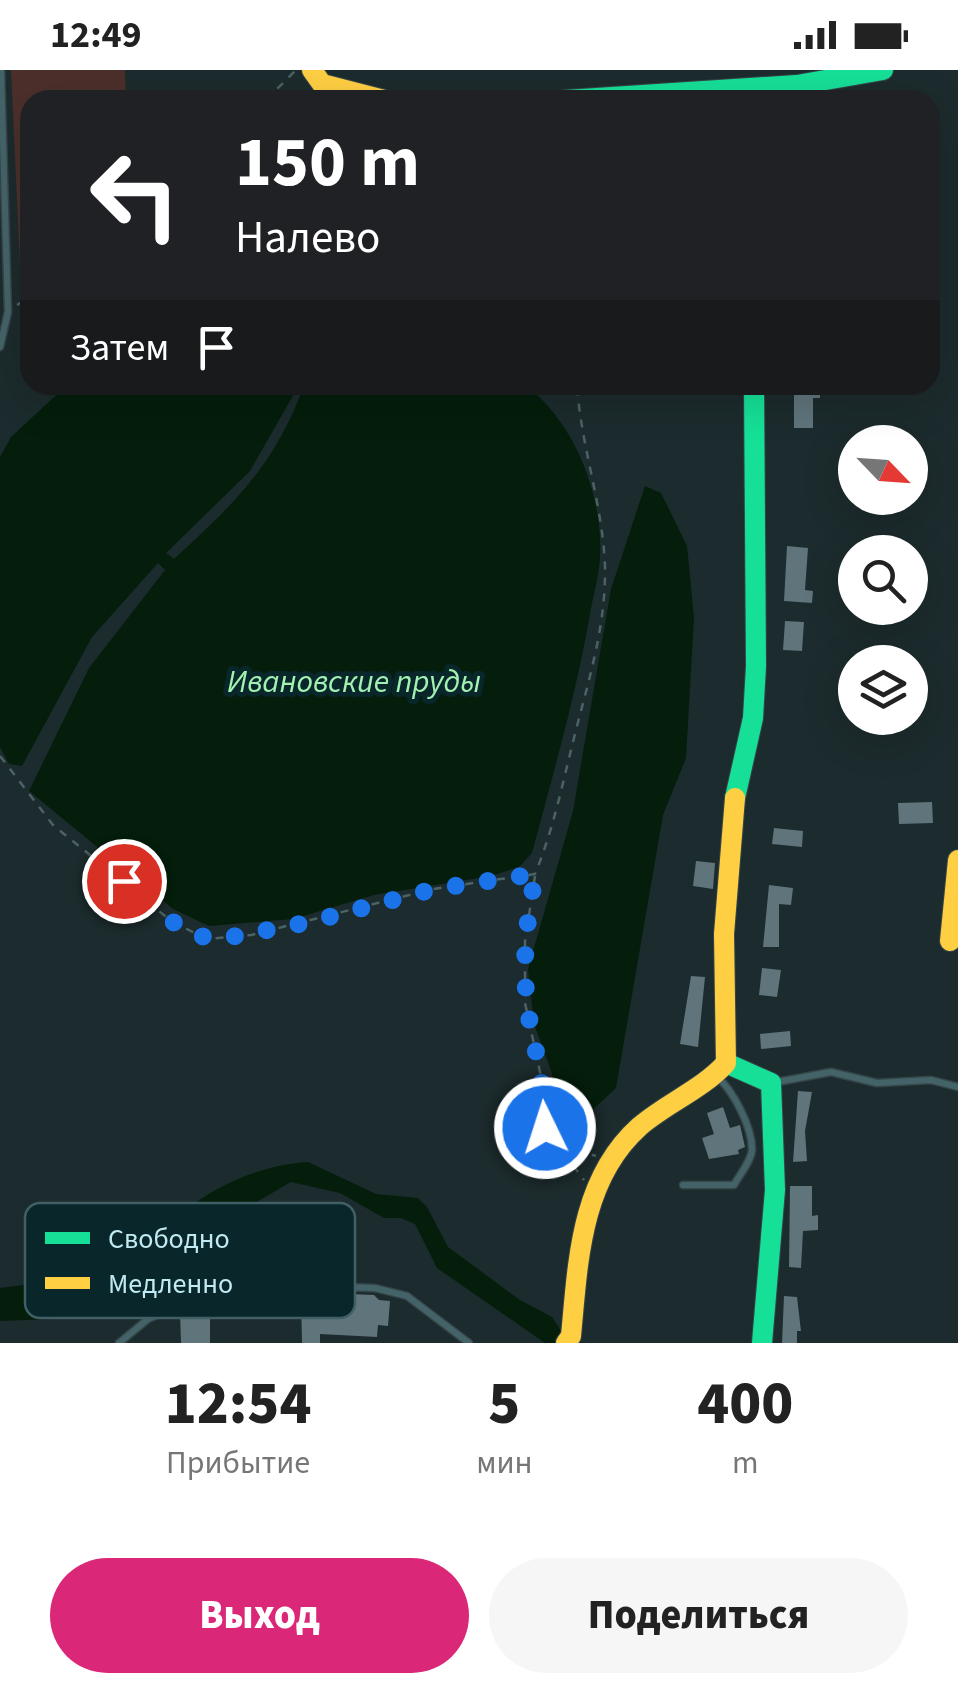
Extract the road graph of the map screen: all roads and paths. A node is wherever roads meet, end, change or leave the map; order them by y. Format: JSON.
{"nodes":[{"id":1,"x":1,"y":70,"type":"edge"},
{"id":2,"x":296,"y":70,"type":"edge"},
{"id":3,"x":312,"y":70,"type":"edge"},
{"id":4,"x":883,"y":70,"type":"edge"},
{"id":5,"x":276,"y":90,"type":"edge"},
{"id":6,"x":345,"y":90,"type":"edge"},
{"id":7,"x":782,"y":90,"type":"edge"},
{"id":8,"x":20,"y":304,"type":"edge"},
{"id":9,"x":8,"y":312,"type":"junction"},
{"id":10,"x":0,"y":347,"type":"edge"},
{"id":11,"x":578,"y":395,"type":"edge"},
{"id":12,"x":754,"y":395,"type":"edge"},
{"id":13,"x":0,"y":756,"type":"edge"},
{"id":14,"x":958,"y":860,"type":"edge"},
{"id":15,"x":535,"y":874,"type":"junction"},
{"id":16,"x":950,"y":941,"type":"dead end"},
{"id":17,"x":721,"y":1070,"type":"junction"},
{"id":18,"x":771,"y":1084,"type":"junction"},
{"id":19,"x":958,"y":1087,"type":"edge"},
{"id":20,"x":559,"y":1146,"type":"junction"},
{"id":21,"x":618,"y":1148,"type":"junction"},
{"id":22,"x":684,"y":1185,"type":"dead end"},
{"id":23,"x":595,"y":1186,"type":"junction"},
{"id":24,"x":355,"y":1287,"type":"edge"},
{"id":25,"x":152,"y":1318,"type":"edge"},
{"id":26,"x":568,"y":1339,"type":"edge"},
{"id":27,"x":119,"y":1343,"type":"edge"},
{"id":28,"x":469,"y":1343,"type":"edge"},
{"id":29,"x":762,"y":1343,"type":"edge"}],
"edges":[{"from":1,"to":9,"type":"lane"},
{"from":2,"to":5,"type":"path"},
{"from":3,"to":6,"type":"street"},
{"from":4,"to":7,"type":"street"},
{"from":8,"to":9,"type":"path"},
{"from":9,"to":10,"type":"lane"},
{"from":11,"to":15,"type":"path"},
{"from":12,"to":17,"type":"street"},
{"from":13,"to":15,"type":"path"},
{"from":14,"to":16,"type":"street"},
{"from":15,"to":20,"type":"path"},
{"from":17,"to":18,"type":"street"},
{"from":17,"to":21,"type":"street"},
{"from":17,"to":22,"type":"lane"},
{"from":18,"to":19,"type":"lane"},
{"from":18,"to":29,"type":"street"},
{"from":20,"to":21,"type":"path"},
{"from":20,"to":23,"type":"path"},
{"from":21,"to":23,"type":"street"},
{"from":23,"to":26,"type":"street"},
{"from":24,"to":28,"type":"lane"},
{"from":25,"to":27,"type":"lane"}]}
